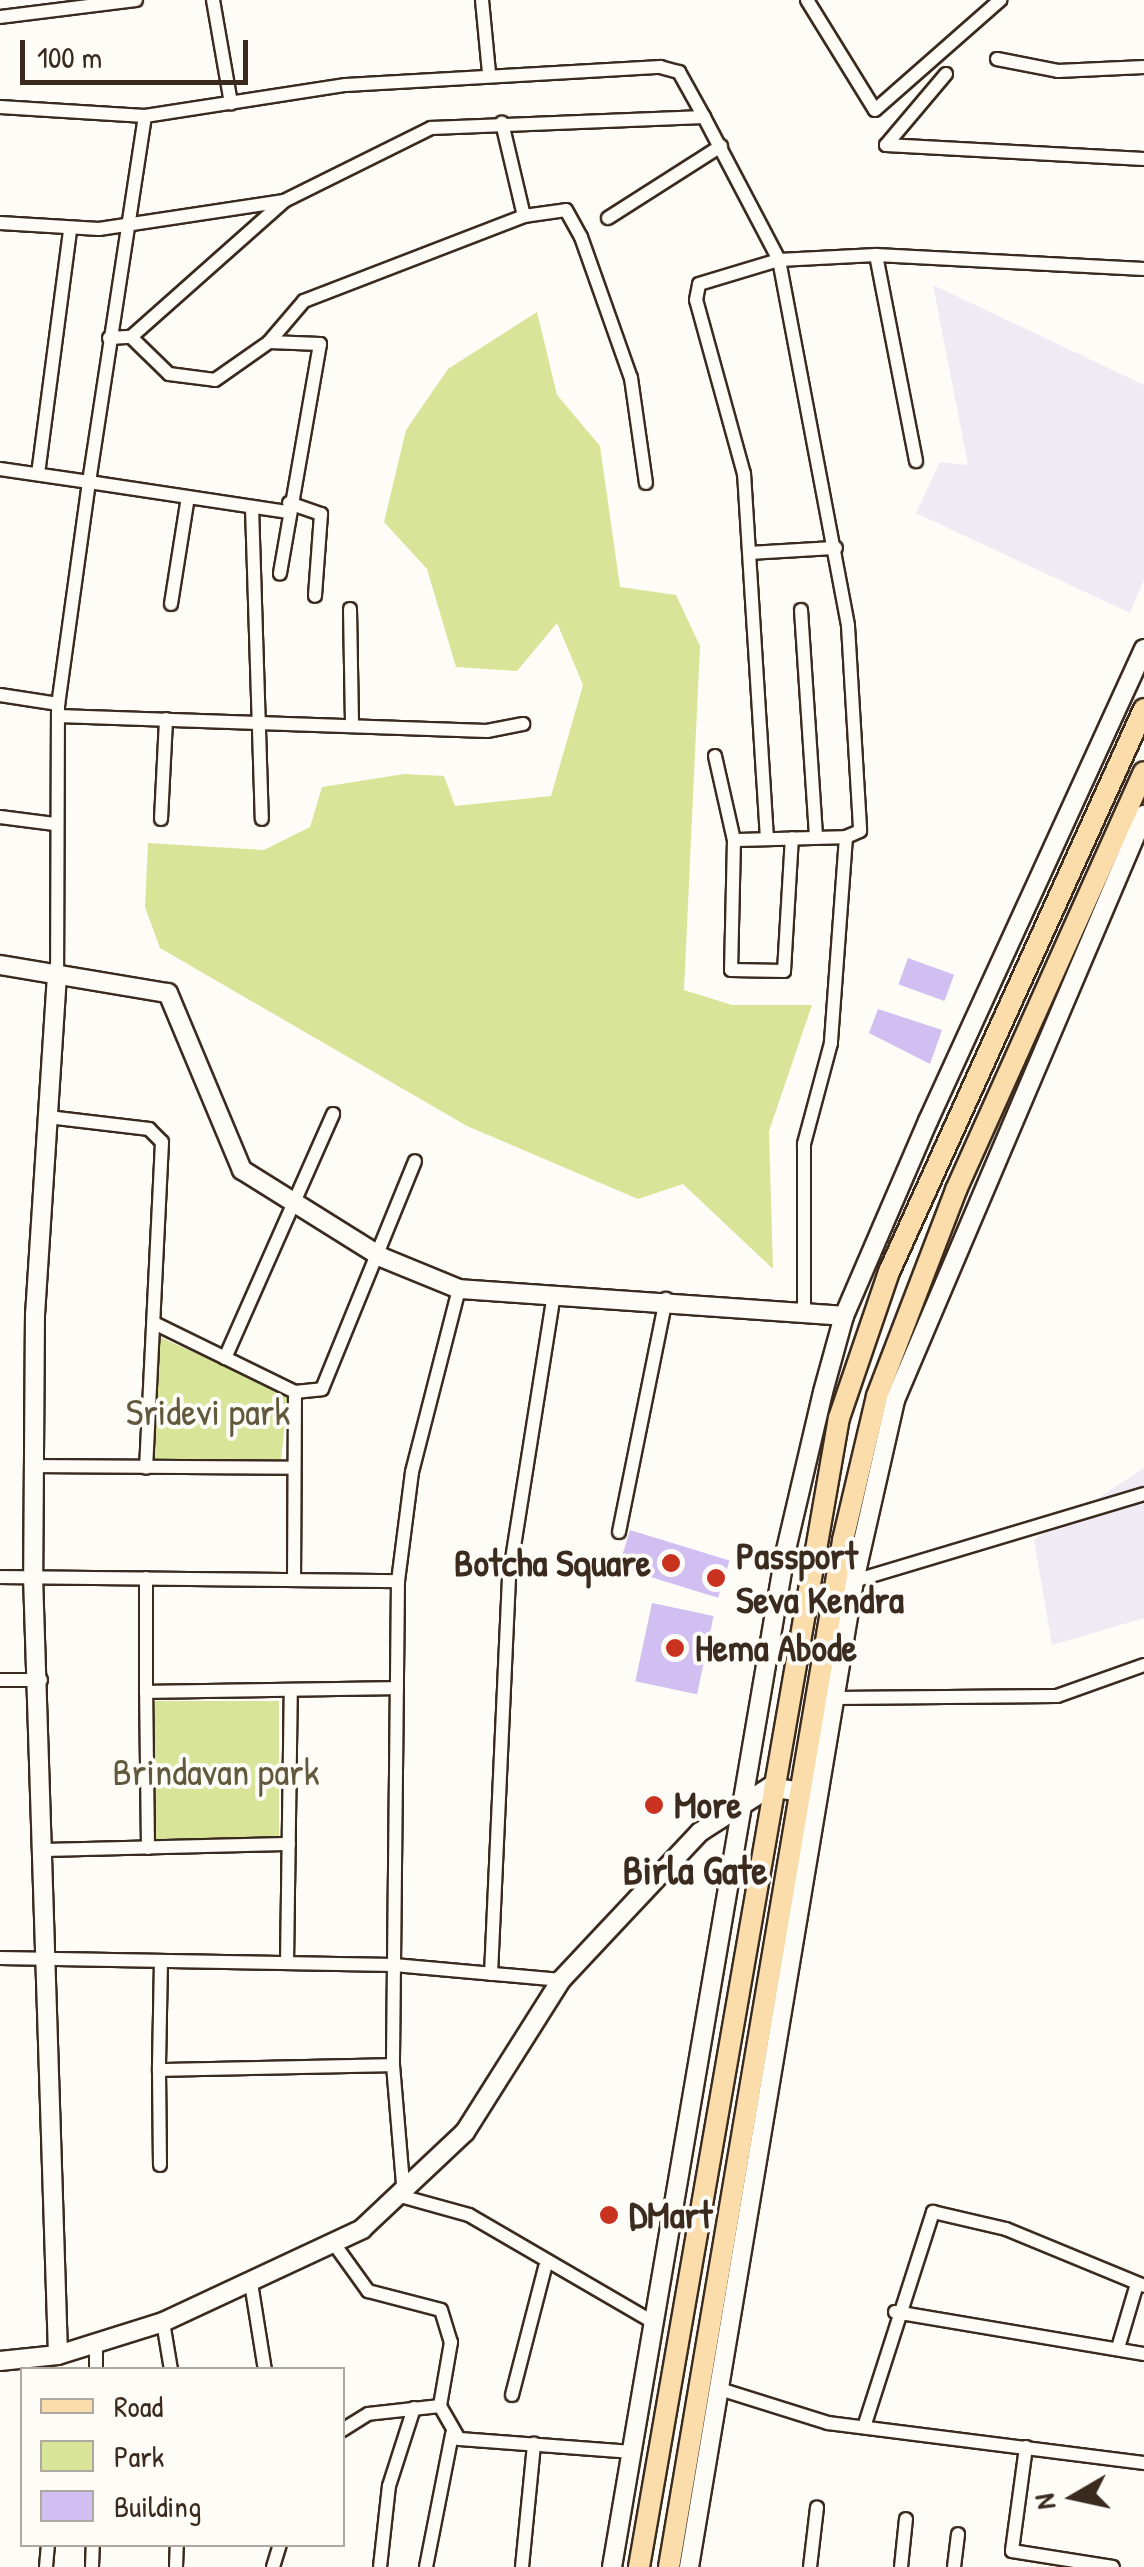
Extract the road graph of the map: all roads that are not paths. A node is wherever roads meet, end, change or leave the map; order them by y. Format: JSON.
{"nodes":[{"id":1,"x":213,"y":0,"type":"edge"},
{"id":2,"x":482,"y":0,"type":"edge"},
{"id":3,"x":807,"y":0,"type":"edge"},
{"id":4,"x":1000,"y":0,"type":"edge"},
{"id":5,"x":129,"y":1,"type":"edge"},
{"id":6,"x":41,"y":6,"type":"edge"},
{"id":7,"x":0,"y":17,"type":"edge"},
{"id":8,"x":997,"y":60,"type":"dead end"},
{"id":9,"x":1144,"y":67,"type":"edge"},
{"id":10,"x":489,"y":73,"type":"junction"},
{"id":11,"x":946,"y":74,"type":"dead end"},
{"id":12,"x":232,"y":103,"type":"junction"},
{"id":13,"x":0,"y":107,"type":"edge"},
{"id":14,"x":145,"y":116,"type":"junction"},
{"id":15,"x":704,"y":117,"type":"junction"},
{"id":16,"x":502,"y":123,"type":"junction"},
{"id":17,"x":721,"y":146,"type":"junction"},
{"id":18,"x":1144,"y":159,"type":"edge"},
{"id":19,"x":284,"y":201,"type":"junction"},
{"id":20,"x":524,"y":216,"type":"junction"},
{"id":21,"x":608,"y":218,"type":"dead end"},
{"id":22,"x":0,"y":222,"type":"edge"},
{"id":23,"x":133,"y":226,"type":"junction"},
{"id":24,"x":70,"y":231,"type":"junction"},
{"id":25,"x":876,"y":255,"type":"junction"},
{"id":26,"x":778,"y":260,"type":"junction"},
{"id":27,"x":1144,"y":269,"type":"edge"},
{"id":28,"x":108,"y":338,"type":"junction"},
{"id":29,"x":131,"y":338,"type":"junction"},
{"id":30,"x":269,"y":342,"type":"junction"},
{"id":31,"x":916,"y":461,"type":"dead end"},
{"id":32,"x":0,"y":469,"type":"edge"},
{"id":33,"x":38,"y":474,"type":"junction"},
{"id":34,"x":89,"y":482,"type":"junction"},
{"id":35,"x":646,"y":482,"type":"dead end"},
{"id":36,"x":188,"y":497,"type":"junction"},
{"id":37,"x":252,"y":506,"type":"junction"},
{"id":38,"x":288,"y":507,"type":"junction"},
{"id":39,"x":836,"y":548,"type":"junction"},
{"id":40,"x":750,"y":553,"type":"junction"},
{"id":41,"x":280,"y":574,"type":"dead end"},
{"id":42,"x":315,"y":596,"type":"dead end"},
{"id":43,"x":171,"y":604,"type":"dead end"},
{"id":44,"x":350,"y":609,"type":"dead end"},
{"id":45,"x":800,"y":610,"type":"dead end"},
{"id":46,"x":1144,"y":650,"type":"edge"},
{"id":47,"x":0,"y":695,"type":"edge"},
{"id":48,"x":1144,"y":708,"type":"edge"},
{"id":49,"x":58,"y":710,"type":"junction"},
{"id":50,"x":166,"y":719,"type":"junction"},
{"id":51,"x":262,"y":722,"type":"junction"},
{"id":52,"x":523,"y":724,"type":"dead end"},
{"id":53,"x":352,"y":726,"type":"junction"},
{"id":54,"x":714,"y":756,"type":"dead end"},
{"id":55,"x":1144,"y":772,"type":"edge"},
{"id":56,"x":1144,"y":816,"type":"edge"},
{"id":57,"x":0,"y":817,"type":"edge"},
{"id":58,"x":161,"y":819,"type":"dead end"},
{"id":59,"x":262,"y":819,"type":"dead end"},
{"id":60,"x":55,"y":824,"type":"junction"},
{"id":61,"x":846,"y":837,"type":"junction"},
{"id":62,"x":792,"y":838,"type":"junction"},
{"id":63,"x":816,"y":838,"type":"junction"},
{"id":64,"x":734,"y":840,"type":"junction"},
{"id":65,"x":767,"y":840,"type":"junction"},
{"id":66,"x":0,"y":965,"type":"edge"},
{"id":67,"x":56,"y":975,"type":"junction"},
{"id":68,"x":334,"y":1114,"type":"dead end"},
{"id":69,"x":48,"y":1117,"type":"junction"},
{"id":70,"x":415,"y":1162,"type":"dead end"},
{"id":71,"x":293,"y":1205,"type":"junction"},
{"id":72,"x":381,"y":1257,"type":"junction"},
{"id":73,"x":459,"y":1289,"type":"junction"},
{"id":74,"x":666,"y":1299,"type":"junction"},
{"id":75,"x":553,"y":1300,"type":"junction"},
{"id":76,"x":804,"y":1307,"type":"junction"},
{"id":77,"x":844,"y":1316,"type":"junction"},
{"id":78,"x":154,"y":1323,"type":"junction"},
{"id":79,"x":225,"y":1358,"type":"junction"},
{"id":80,"x":295,"y":1392,"type":"junction"},
{"id":81,"x":34,"y":1466,"type":"junction"},
{"id":82,"x":146,"y":1468,"type":"junction"},
{"id":83,"x":292,"y":1468,"type":"junction"},
{"id":84,"x":1144,"y":1494,"type":"edge"},
{"id":85,"x":619,"y":1532,"type":"dead end"},
{"id":86,"x":33,"y":1576,"type":"junction"},
{"id":87,"x":0,"y":1577,"type":"edge"},
{"id":88,"x":146,"y":1578,"type":"junction"},
{"id":89,"x":294,"y":1580,"type":"junction"},
{"id":90,"x":854,"y":1580,"type":"junction"},
{"id":91,"x":398,"y":1581,"type":"junction"},
{"id":92,"x":1144,"y":1665,"type":"edge"},
{"id":93,"x":0,"y":1680,"type":"edge"},
{"id":94,"x":42,"y":1680,"type":"junction"},
{"id":95,"x":397,"y":1688,"type":"junction"},
{"id":96,"x":291,"y":1691,"type":"junction"},
{"id":97,"x":146,"y":1692,"type":"junction"},
{"id":98,"x":835,"y":1698,"type":"junction"},
{"id":99,"x":770,"y":1787,"type":"junction"},
{"id":100,"x":810,"y":1794,"type":"junction"},
{"id":101,"x":746,"y":1796,"type":"junction"},
{"id":102,"x":289,"y":1844,"type":"junction"},
{"id":103,"x":148,"y":1848,"type":"junction"},
{"id":104,"x":41,"y":1850,"type":"junction"},
{"id":105,"x":0,"y":1958,"type":"edge"},
{"id":106,"x":42,"y":1960,"type":"junction"},
{"id":107,"x":161,"y":1960,"type":"junction"},
{"id":108,"x":287,"y":1963,"type":"junction"},
{"id":109,"x":394,"y":1965,"type":"junction"},
{"id":110,"x":490,"y":1974,"type":"junction"},
{"id":111,"x":562,"y":1980,"type":"junction"},
{"id":112,"x":393,"y":2065,"type":"junction"},
{"id":113,"x":159,"y":2070,"type":"junction"},
{"id":114,"x":160,"y":2166,"type":"dead end"},
{"id":115,"x":404,"y":2197,"type":"junction"},
{"id":116,"x":335,"y":2245,"type":"junction"},
{"id":117,"x":545,"y":2267,"type":"junction"},
{"id":118,"x":251,"y":2283,"type":"junction"},
{"id":119,"x":1140,"y":2285,"type":"edge"},
{"id":120,"x":894,"y":2312,"type":"junction"},
{"id":121,"x":651,"y":2321,"type":"junction"},
{"id":122,"x":163,"y":2322,"type":"junction"},
{"id":123,"x":96,"y":2345,"type":"junction"},
{"id":124,"x":1118,"y":2348,"type":"junction"},
{"id":125,"x":1144,"y":2354,"type":"edge"},
{"id":126,"x":52,"y":2360,"type":"edge"},
{"id":127,"x":0,"y":2362,"type":"edge"},
{"id":128,"x":96,"y":2367,"type":"edge"},
{"id":129,"x":170,"y":2367,"type":"edge"},
{"id":130,"x":265,"y":2367,"type":"edge"},
{"id":131,"x":723,"y":2390,"type":"junction"},
{"id":132,"x":512,"y":2395,"type":"dead end"},
{"id":133,"x":440,"y":2406,"type":"junction"},
{"id":134,"x":414,"y":2408,"type":"junction"},
{"id":135,"x":864,"y":2426,"type":"junction"},
{"id":136,"x":345,"y":2428,"type":"edge"},
{"id":137,"x":452,"y":2434,"type":"junction"},
{"id":138,"x":534,"y":2444,"type":"junction"},
{"id":139,"x":1026,"y":2447,"type":"junction"},
{"id":140,"x":630,"y":2452,"type":"junction"},
{"id":141,"x":1144,"y":2464,"type":"edge"},
{"id":142,"x":816,"y":2507,"type":"dead end"},
{"id":143,"x":906,"y":2519,"type":"dead end"},
{"id":144,"x":958,"y":2534,"type":"dead end"},
{"id":145,"x":380,"y":2567,"type":"edge"},
{"id":146,"x":426,"y":2567,"type":"edge"},
{"id":147,"x":522,"y":2567,"type":"edge"},
{"id":148,"x":612,"y":2567,"type":"edge"},
{"id":149,"x":639,"y":2567,"type":"edge"},
{"id":150,"x":669,"y":2567,"type":"edge"},
{"id":151,"x":689,"y":2567,"type":"edge"},
{"id":152,"x":810,"y":2567,"type":"edge"},
{"id":153,"x":901,"y":2567,"type":"edge"},
{"id":154,"x":954,"y":2567,"type":"edge"},
{"id":155,"x":1114,"y":2567,"type":"edge"}],
"edges":[{"from":1,"to":12,"type":"street"},
{"from":2,"to":10,"type":"street"},
{"from":3,"to":4,"type":"street"},
{"from":5,"to":6,"type":"street"},
{"from":6,"to":7,"type":"street"},
{"from":8,"to":9,"type":"street"},
{"from":10,"to":12,"type":"street"},
{"from":10,"to":15,"type":"street"},
{"from":11,"to":18,"type":"street"},
{"from":12,"to":14,"type":"street"},
{"from":13,"to":14,"type":"street"},
{"from":14,"to":23,"type":"street"},
{"from":15,"to":16,"type":"street"},
{"from":15,"to":17,"type":"street"},
{"from":16,"to":19,"type":"street"},
{"from":16,"to":20,"type":"street"},
{"from":17,"to":21,"type":"street"},
{"from":17,"to":26,"type":"street"},
{"from":19,"to":23,"type":"street"},
{"from":19,"to":29,"type":"street"},
{"from":20,"to":30,"type":"street"},
{"from":20,"to":35,"type":"street"},
{"from":22,"to":24,"type":"street"},
{"from":23,"to":24,"type":"street"},
{"from":23,"to":28,"type":"street"},
{"from":24,"to":33,"type":"street"},
{"from":25,"to":26,"type":"street"},
{"from":25,"to":27,"type":"street"},
{"from":25,"to":31,"type":"street"},
{"from":26,"to":39,"type":"street"},
{"from":26,"to":40,"type":"street"},
{"from":28,"to":29,"type":"street"},
{"from":28,"to":34,"type":"street"},
{"from":29,"to":30,"type":"street"},
{"from":30,"to":38,"type":"street"},
{"from":32,"to":33,"type":"street"},
{"from":33,"to":34,"type":"street"},
{"from":34,"to":36,"type":"street"},
{"from":34,"to":49,"type":"street"},
{"from":36,"to":37,"type":"street"},
{"from":36,"to":43,"type":"street"},
{"from":37,"to":38,"type":"street"},
{"from":37,"to":51,"type":"street"},
{"from":38,"to":41,"type":"street"},
{"from":38,"to":42,"type":"street"},
{"from":39,"to":40,"type":"street"},
{"from":39,"to":61,"type":"street"},
{"from":40,"to":65,"type":"street"},
{"from":44,"to":53,"type":"street"},
{"from":45,"to":63,"type":"street"},
{"from":46,"to":77,"type":"street"},
{"from":47,"to":49,"type":"street"},
{"from":48,"to":99,"type":"main road"},
{"from":49,"to":50,"type":"street"},
{"from":49,"to":60,"type":"street"},
{"from":50,"to":51,"type":"street"},
{"from":50,"to":58,"type":"street"},
{"from":51,"to":53,"type":"street"},
{"from":51,"to":59,"type":"street"},
{"from":52,"to":53,"type":"street"},
{"from":54,"to":64,"type":"street"},
{"from":55,"to":100,"type":"main road"},
{"from":56,"to":90,"type":"street"},
{"from":57,"to":60,"type":"street"},
{"from":60,"to":67,"type":"street"},
{"from":61,"to":63,"type":"street"},
{"from":61,"to":76,"type":"street"},
{"from":62,"to":63,"type":"street"},
{"from":62,"to":64,"type":"street"},
{"from":62,"to":65,"type":"street"},
{"from":64,"to":65,"type":"street"},
{"from":66,"to":67,"type":"street"},
{"from":67,"to":69,"type":"street"},
{"from":67,"to":71,"type":"street"},
{"from":68,"to":71,"type":"street"},
{"from":69,"to":78,"type":"street"},
{"from":69,"to":81,"type":"street"},
{"from":70,"to":72,"type":"street"},
{"from":71,"to":72,"type":"street"},
{"from":71,"to":79,"type":"street"},
{"from":72,"to":73,"type":"street"},
{"from":72,"to":80,"type":"street"},
{"from":73,"to":75,"type":"street"},
{"from":73,"to":91,"type":"street"},
{"from":74,"to":75,"type":"street"},
{"from":74,"to":76,"type":"street"},
{"from":74,"to":85,"type":"street"},
{"from":75,"to":110,"type":"street"},
{"from":76,"to":77,"type":"street"},
{"from":77,"to":101,"type":"street"},
{"from":78,"to":79,"type":"street"},
{"from":78,"to":82,"type":"street"},
{"from":79,"to":80,"type":"street"},
{"from":80,"to":83,"type":"street"},
{"from":81,"to":82,"type":"street"},
{"from":81,"to":86,"type":"street"},
{"from":82,"to":83,"type":"street"},
{"from":83,"to":89,"type":"street"},
{"from":84,"to":90,"type":"street"},
{"from":86,"to":87,"type":"street"},
{"from":86,"to":88,"type":"street"},
{"from":86,"to":94,"type":"street"},
{"from":88,"to":89,"type":"street"},
{"from":88,"to":97,"type":"street"},
{"from":89,"to":91,"type":"street"},
{"from":90,"to":98,"type":"street"},
{"from":91,"to":95,"type":"street"},
{"from":92,"to":98,"type":"street"},
{"from":93,"to":94,"type":"street"},
{"from":94,"to":104,"type":"street"},
{"from":95,"to":96,"type":"street"},
{"from":95,"to":109,"type":"street"},
{"from":96,"to":97,"type":"street"},
{"from":96,"to":102,"type":"street"},
{"from":97,"to":103,"type":"street"},
{"from":98,"to":100,"type":"street"},
{"from":99,"to":100,"type":"street"},
{"from":99,"to":101,"type":"street"},
{"from":99,"to":149,"type":"main road"},
{"from":100,"to":131,"type":"street"},
{"from":100,"to":150,"type":"main road"},
{"from":101,"to":111,"type":"street"},
{"from":101,"to":121,"type":"street"},
{"from":102,"to":103,"type":"street"},
{"from":102,"to":108,"type":"street"},
{"from":103,"to":104,"type":"street"},
{"from":104,"to":106,"type":"street"},
{"from":105,"to":106,"type":"street"},
{"from":106,"to":107,"type":"street"},
{"from":106,"to":126,"type":"street"},
{"from":107,"to":108,"type":"street"},
{"from":107,"to":113,"type":"street"},
{"from":108,"to":109,"type":"street"},
{"from":109,"to":110,"type":"street"},
{"from":109,"to":112,"type":"street"},
{"from":110,"to":111,"type":"street"},
{"from":111,"to":115,"type":"street"},
{"from":112,"to":113,"type":"street"},
{"from":112,"to":115,"type":"street"},
{"from":113,"to":114,"type":"street"},
{"from":115,"to":116,"type":"street"},
{"from":115,"to":117,"type":"street"},
{"from":116,"to":118,"type":"street"},
{"from":116,"to":133,"type":"street"},
{"from":117,"to":121,"type":"street"},
{"from":117,"to":132,"type":"street"},
{"from":118,"to":122,"type":"street"},
{"from":118,"to":130,"type":"street"},
{"from":119,"to":120,"type":"street"},
{"from":119,"to":124,"type":"street"},
{"from":120,"to":124,"type":"street"},
{"from":120,"to":135,"type":"street"},
{"from":121,"to":140,"type":"street"},
{"from":122,"to":123,"type":"street"},
{"from":122,"to":129,"type":"street"},
{"from":123,"to":126,"type":"street"},
{"from":123,"to":128,"type":"street"},
{"from":124,"to":125,"type":"street"},
{"from":126,"to":127,"type":"street"},
{"from":131,"to":135,"type":"street"},
{"from":131,"to":151,"type":"street"},
{"from":133,"to":134,"type":"street"},
{"from":133,"to":137,"type":"street"},
{"from":134,"to":136,"type":"street"},
{"from":134,"to":145,"type":"street"},
{"from":135,"to":139,"type":"street"},
{"from":137,"to":138,"type":"street"},
{"from":137,"to":146,"type":"street"},
{"from":138,"to":140,"type":"street"},
{"from":138,"to":147,"type":"street"},
{"from":139,"to":141,"type":"street"},
{"from":139,"to":155,"type":"street"},
{"from":140,"to":148,"type":"street"},
{"from":142,"to":152,"type":"street"},
{"from":143,"to":153,"type":"street"},
{"from":144,"to":154,"type":"street"}]}
